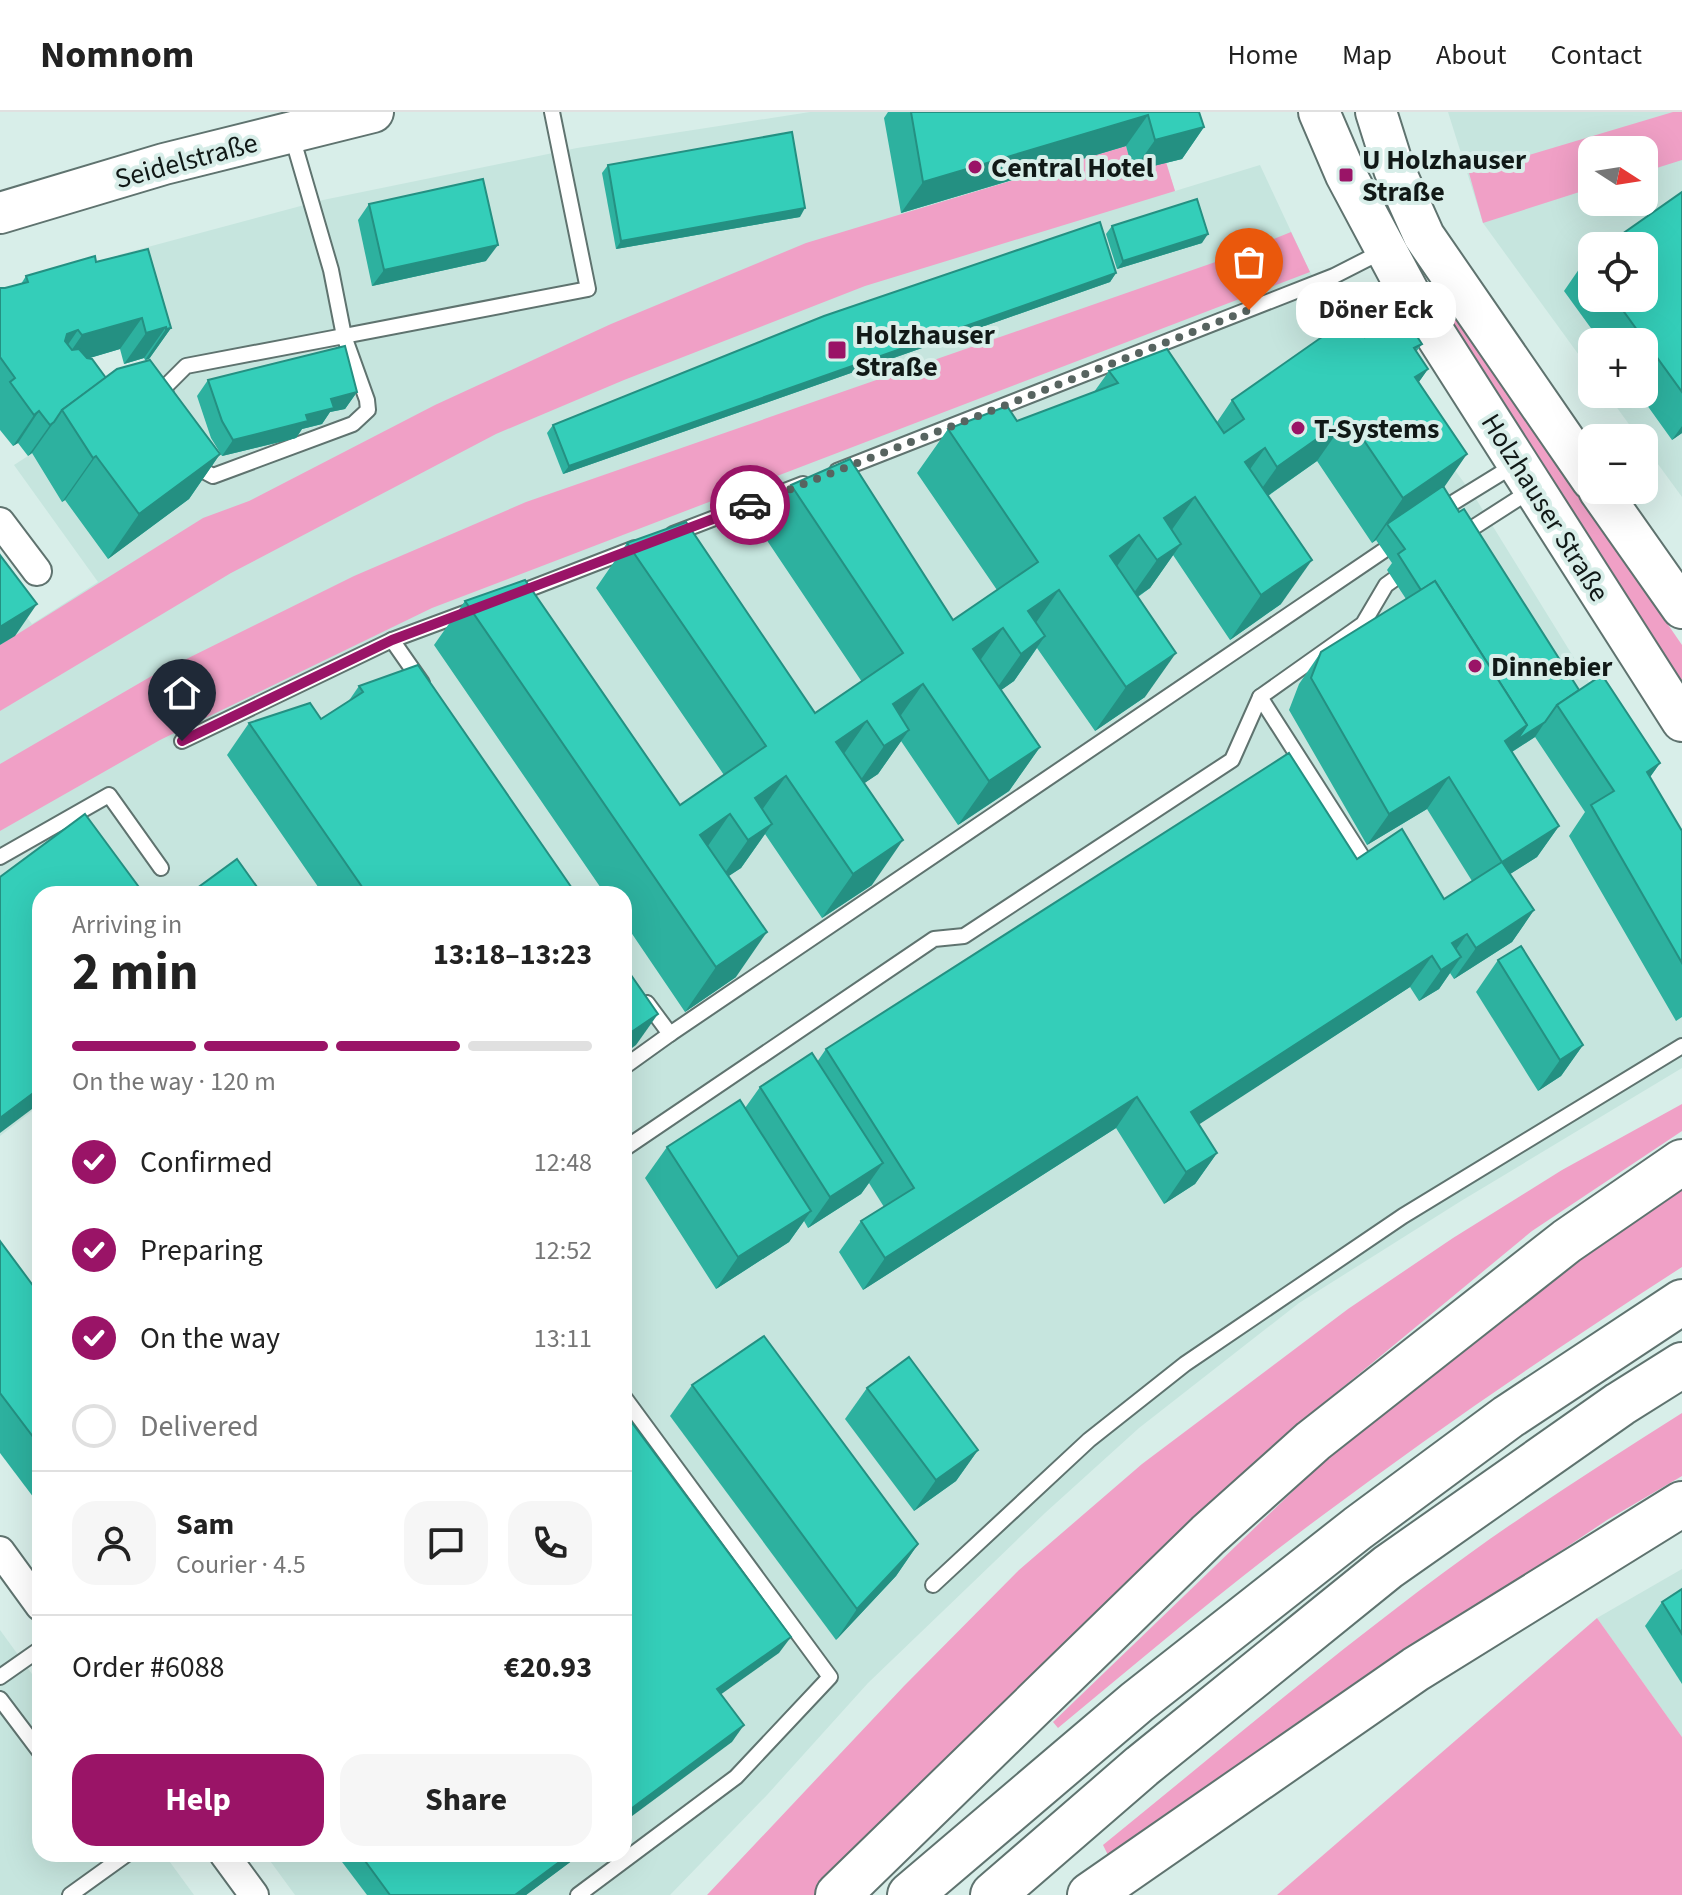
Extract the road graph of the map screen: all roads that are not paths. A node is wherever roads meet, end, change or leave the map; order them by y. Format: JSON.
{"nodes":[{"id":1,"x":373,"y":112,"type":"edge"},
{"id":2,"x":552,"y":112,"type":"edge"},
{"id":3,"x":1319,"y":112,"type":"edge"},
{"id":4,"x":1376,"y":112,"type":"edge"},
{"id":5,"x":291,"y":132,"type":"junction"},
{"id":6,"x":0,"y":213,"type":"edge"},
{"id":7,"x":1386,"y":250,"type":"junction"},
{"id":8,"x":1427,"y":280,"type":"junction"},
{"id":9,"x":344,"y":336,"type":"junction"},
{"id":10,"x":1578,"y":463,"type":"edge"},
{"id":11,"x":1526,"y":476,"type":"junction"},
{"id":12,"x":1609,"y":504,"type":"edge"},
{"id":13,"x":1438,"y":513,"type":"edge"},
{"id":14,"x":0,"y":522,"type":"edge"},
{"id":15,"x":1459,"y":536,"type":"edge"},
{"id":16,"x":659,"y":539,"type":"edge"},
{"id":17,"x":644,"y":545,"type":"edge"},
{"id":18,"x":1383,"y":551,"type":"dead end"},
{"id":19,"x":37,"y":571,"type":"dead end"},
{"id":20,"x":1393,"y":580,"type":"dead end"},
{"id":21,"x":496,"y":601,"type":"edge"},
{"id":22,"x":481,"y":607,"type":"edge"},
{"id":23,"x":1682,"y":608,"type":"edge"},
{"id":24,"x":392,"y":640,"type":"junction"},
{"id":25,"x":428,"y":691,"type":"edge"},
{"id":26,"x":1260,"y":697,"type":"junction"},
{"id":27,"x":1682,"y":721,"type":"edge"},
{"id":28,"x":182,"y":741,"type":"dead end"},
{"id":29,"x":0,"y":857,"type":"edge"},
{"id":30,"x":1365,"y":861,"type":"edge"},
{"id":31,"x":161,"y":868,"type":"dead end"},
{"id":32,"x":642,"y":995,"type":"edge"},
{"id":33,"x":670,"y":1034,"type":"junction"},
{"id":34,"x":1682,"y":1046,"type":"edge"},
{"id":35,"x":632,"y":1061,"type":"edge"},
{"id":36,"x":632,"y":1144,"type":"edge"},
{"id":37,"x":1682,"y":1162,"type":"edge"},
{"id":38,"x":1682,"y":1302,"type":"edge"},
{"id":39,"x":1682,"y":1365,"type":"edge"},
{"id":40,"x":632,"y":1408,"type":"edge"},
{"id":41,"x":1682,"y":1504,"type":"edge"},
{"id":42,"x":0,"y":1551,"type":"edge"},
{"id":43,"x":933,"y":1585,"type":"dead end"},
{"id":44,"x":32,"y":1594,"type":"edge"},
{"id":45,"x":32,"y":1655,"type":"edge"},
{"id":46,"x":0,"y":1677,"type":"edge"},
{"id":47,"x":0,"y":1699,"type":"edge"},
{"id":48,"x":32,"y":1741,"type":"edge"},
{"id":49,"x":632,"y":1855,"type":"edge"},
{"id":50,"x":116,"y":1862,"type":"edge"},
{"id":51,"x":230,"y":1862,"type":"edge"},
{"id":52,"x":622,"y":1862,"type":"edge"},
{"id":53,"x":70,"y":1895,"type":"edge"},
{"id":54,"x":254,"y":1895,"type":"edge"},
{"id":55,"x":578,"y":1895,"type":"edge"},
{"id":56,"x":838,"y":1895,"type":"edge"},
{"id":57,"x":910,"y":1895,"type":"edge"},
{"id":58,"x":993,"y":1895,"type":"edge"},
{"id":59,"x":1090,"y":1895,"type":"edge"}],
"edges":[{"from":1,"to":5,"type":"main road","name":"Seidelstraße"},
{"from":2,"to":9,"type":"lane"},
{"from":3,"to":7,"type":"main road","name":"Holzhauser Straße"},
{"from":4,"to":8,"type":"main road","name":"Holzhauser Straße"},
{"from":5,"to":6,"type":"main road","name":"Seidelstraße"},
{"from":5,"to":9,"type":"lane"},
{"from":7,"to":8,"type":"main road","name":"Holzhauser Straße"},
{"from":7,"to":16,"type":"lane"},
{"from":8,"to":10,"type":"main road","name":"Holzhauser Straße"},
{"from":8,"to":11,"type":"main road","name":"Holzhauser Straße"},
{"from":9,"to":9,"type":"lane"},
{"from":11,"to":13,"type":"lane"},
{"from":11,"to":15,"type":"lane"},
{"from":11,"to":27,"type":"main road","name":"Holzhauser Straße"},
{"from":12,"to":23,"type":"main road","name":"Holzhauser Straße"},
{"from":14,"to":19,"type":"street"},
{"from":17,"to":21,"type":"lane"},
{"from":18,"to":33,"type":"lane"},
{"from":20,"to":26,"type":"lane"},
{"from":22,"to":24,"type":"lane"},
{"from":24,"to":25,"type":"lane"},
{"from":24,"to":28,"type":"lane"},
{"from":26,"to":30,"type":"lane"},
{"from":26,"to":36,"type":"lane"},
{"from":29,"to":31,"type":"lane"},
{"from":32,"to":33,"type":"lane"},
{"from":33,"to":35,"type":"lane"},
{"from":34,"to":43,"type":"lane"},
{"from":37,"to":56,"type":"highway"},
{"from":38,"to":57,"type":"highway"},
{"from":39,"to":58,"type":"highway"},
{"from":40,"to":49,"type":"lane"},
{"from":41,"to":59,"type":"highway"},
{"from":42,"to":44,"type":"street"},
{"from":45,"to":46,"type":"lane"},
{"from":47,"to":48,"type":"lane"},
{"from":50,"to":53,"type":"lane"},
{"from":51,"to":54,"type":"street"},
{"from":52,"to":55,"type":"lane"}]}
